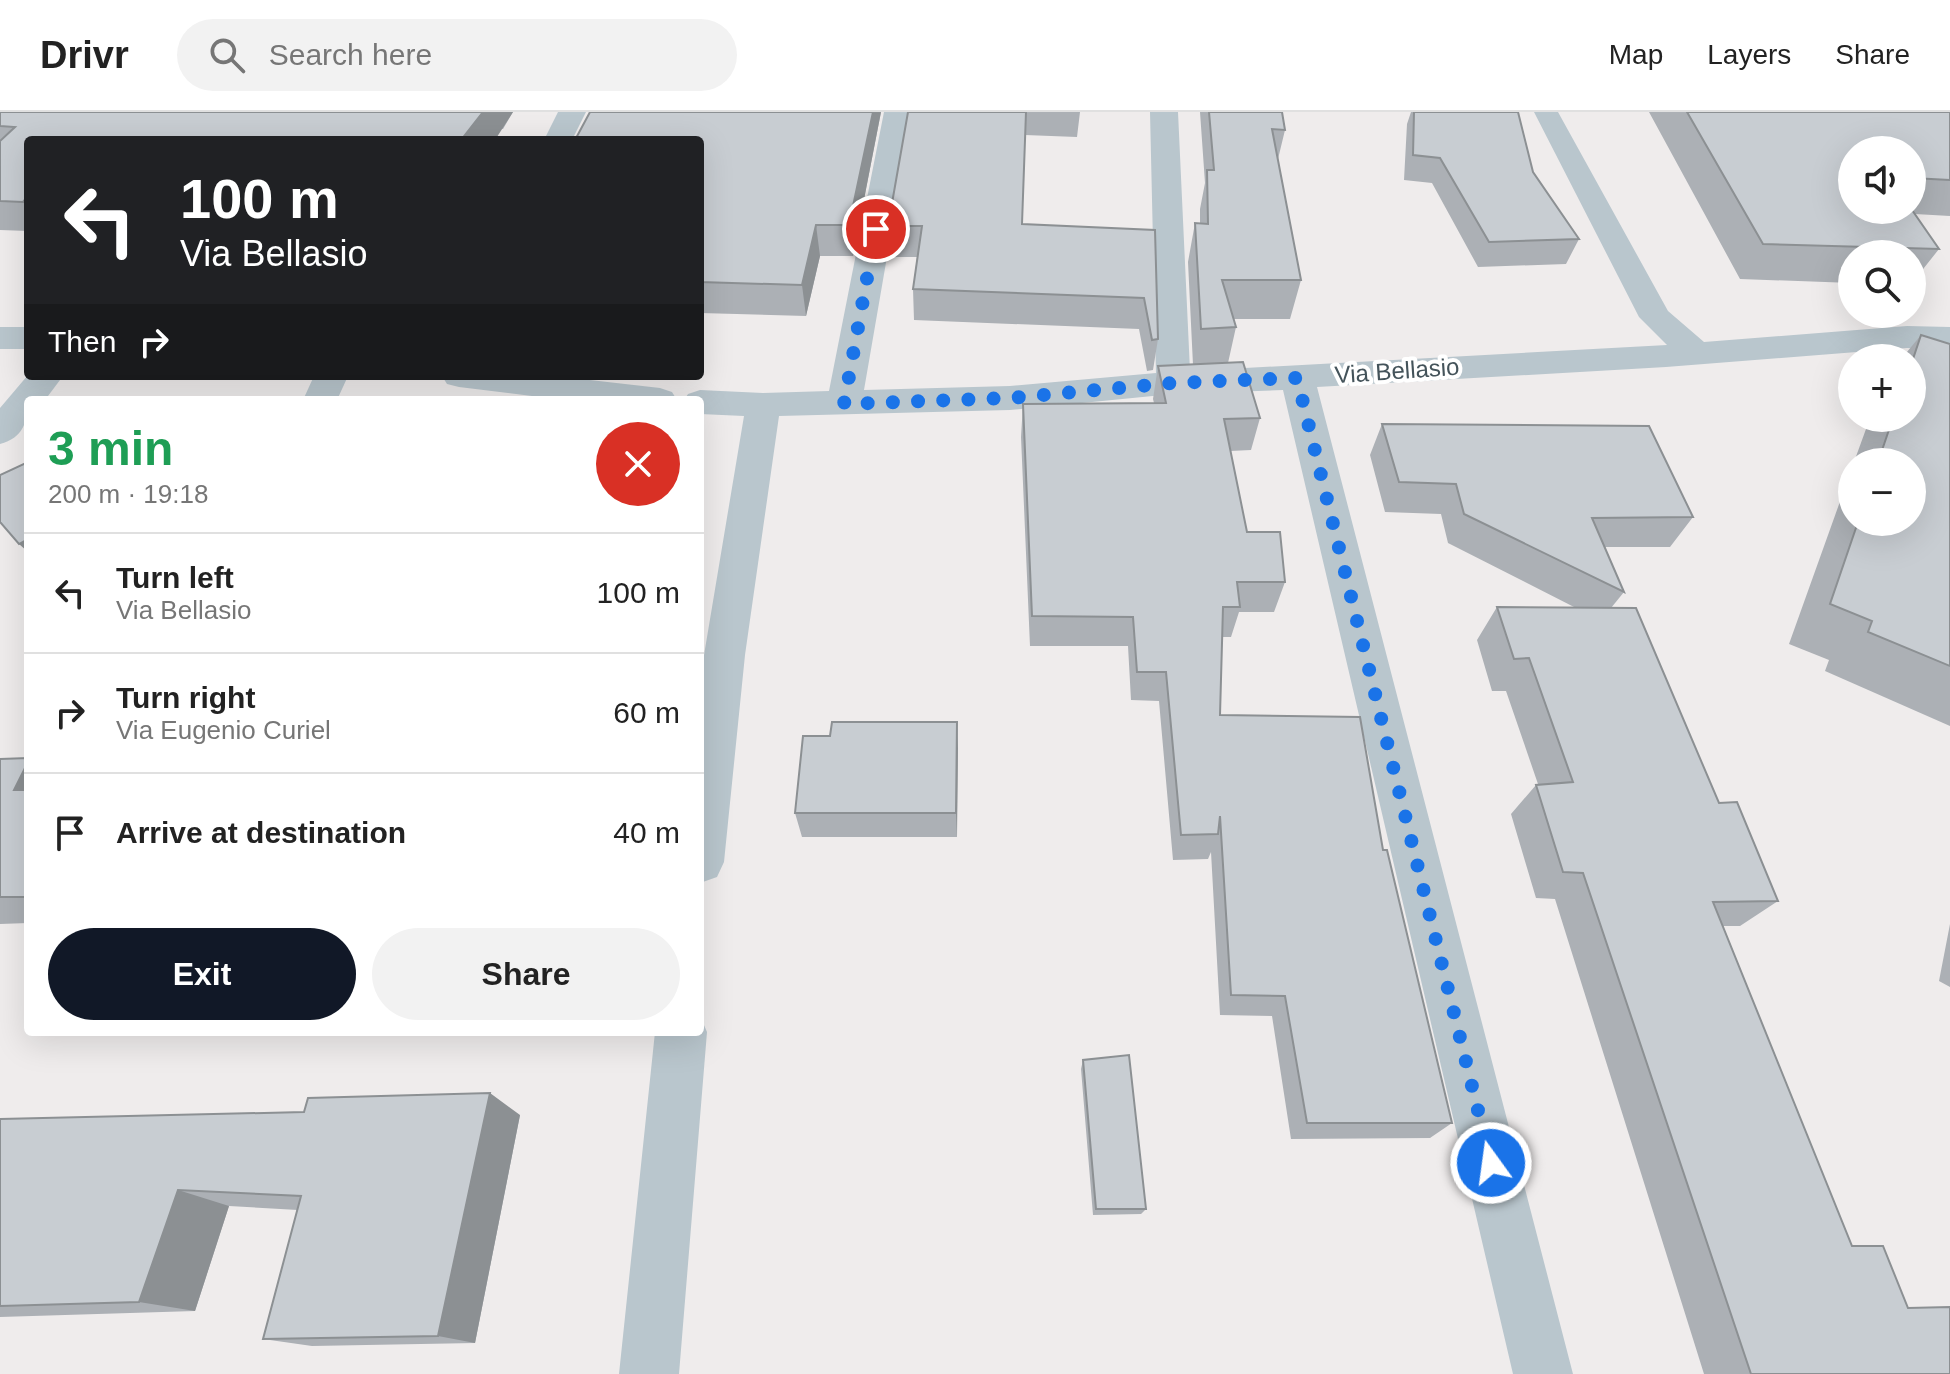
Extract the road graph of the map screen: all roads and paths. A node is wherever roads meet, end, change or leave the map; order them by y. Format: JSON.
{"nodes":[{"id":1,"x":572,"y":112,"type":"edge"},
{"id":2,"x":898,"y":112,"type":"edge"},
{"id":3,"x":1164,"y":112,"type":"edge"},
{"id":4,"x":1546,"y":114,"type":"edge"},
{"id":5,"x":560,"y":136,"type":"edge"},
{"id":6,"x":0,"y":338,"type":"edge"},
{"id":7,"x":24,"y":338,"type":"edge"},
{"id":8,"x":1950,"y":338,"type":"edge"},
{"id":9,"x":1694,"y":351,"type":"junction"},
{"id":10,"x":1297,"y":378,"type":"junction"},
{"id":11,"x":43,"y":380,"type":"edge"},
{"id":12,"x":492,"y":380,"type":"edge"},
{"id":13,"x":1173,"y":383,"type":"junction"},
{"id":14,"x":30,"y":396,"type":"edge"},
{"id":15,"x":626,"y":396,"type":"edge"},
{"id":16,"x":704,"y":402,"type":"edge"},
{"id":17,"x":24,"y":403,"type":"edge"},
{"id":18,"x":844,"y":404,"type":"junction"},
{"id":19,"x":763,"y":405,"type":"junction"},
{"id":20,"x":0,"y":432,"type":"edge"},
{"id":21,"x":704,"y":828,"type":"edge"},
{"id":22,"x":681,"y":1036,"type":"edge"},
{"id":23,"x":649,"y":1374,"type":"edge"},
{"id":24,"x":1543,"y":1374,"type":"edge"}],
"edges":[{"from":1,"to":5,"type":"street"},
{"from":2,"to":18,"type":"street"},
{"from":3,"to":13,"type":"street"},
{"from":4,"to":9,"type":"street"},
{"from":6,"to":7,"type":"street"},
{"from":8,"to":9,"type":"street","name":"Via Bellasio"},
{"from":9,"to":10,"type":"street","name":"Via Bellasio"},
{"from":10,"to":13,"type":"street","name":"Via Bellasio"},
{"from":10,"to":24,"type":"street"},
{"from":11,"to":14,"type":"street"},
{"from":12,"to":15,"type":"street"},
{"from":13,"to":18,"type":"street","name":"Via Bellasio"},
{"from":16,"to":19,"type":"street","name":"Via Bellasio"},
{"from":17,"to":20,"type":"street"},
{"from":18,"to":19,"type":"street","name":"Via Bellasio"},
{"from":19,"to":21,"type":"street"},
{"from":22,"to":23,"type":"street"}]}
